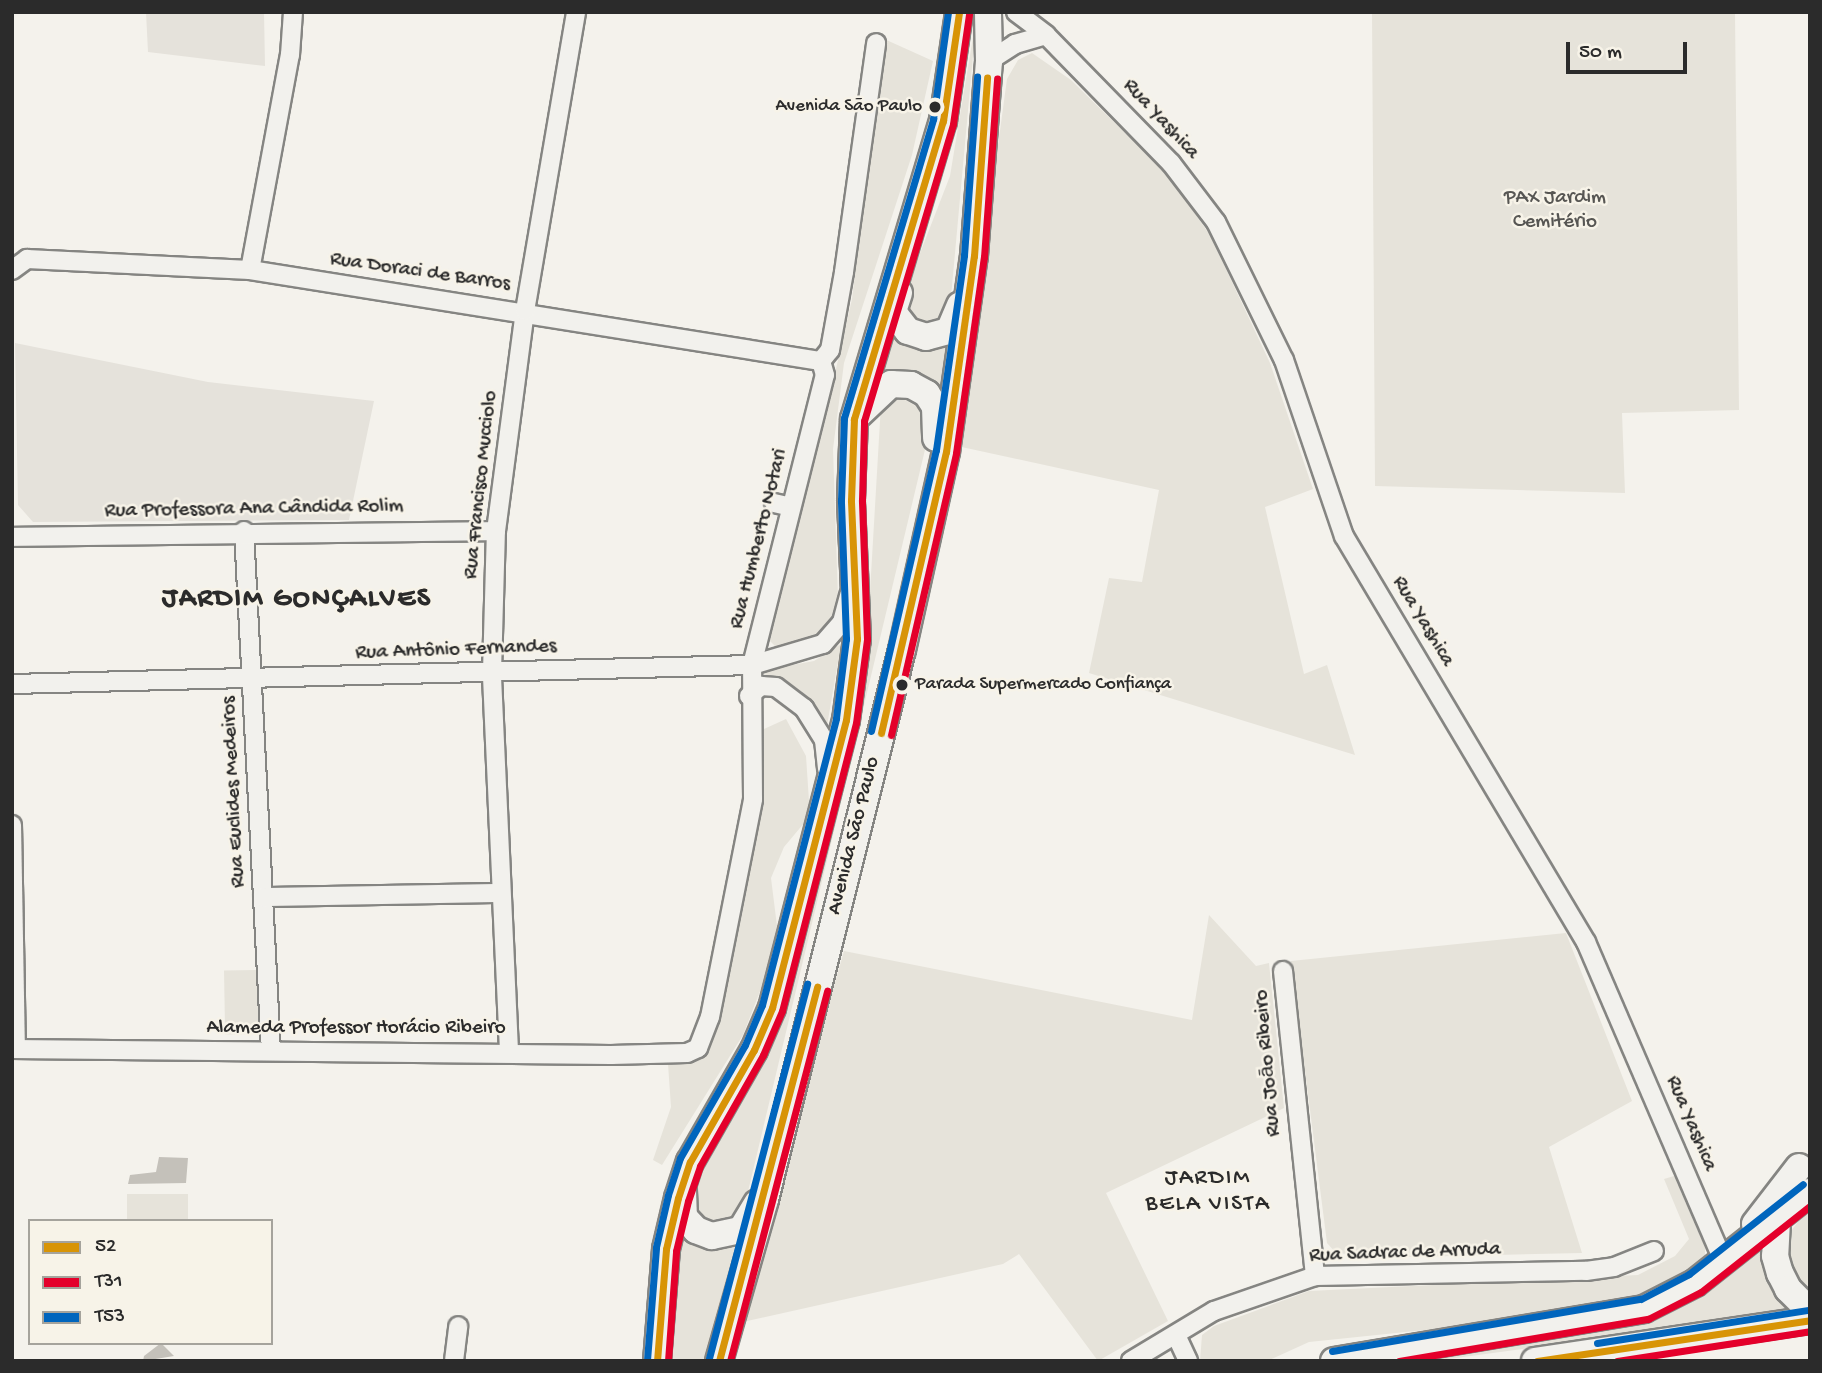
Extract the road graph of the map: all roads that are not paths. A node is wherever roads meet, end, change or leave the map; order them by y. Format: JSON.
{"nodes":[{"id":1,"x":293,"y":12,"type":"edge"},
{"id":2,"x":576,"y":12,"type":"edge"},
{"id":3,"x":959,"y":12,"type":"edge"},
{"id":4,"x":988,"y":12,"type":"edge"},
{"id":5,"x":1016,"y":12,"type":"edge"},
{"id":6,"x":1046,"y":35,"type":"junction"},
{"id":7,"x":876,"y":44,"type":"dead end"},
{"id":8,"x":989,"y":61,"type":"junction"},
{"id":9,"x":943,"y":121,"type":"junction"},
{"id":10,"x":974,"y":256,"type":"junction"},
{"id":11,"x":12,"y":270,"type":"edge"},
{"id":12,"x":250,"y":270,"type":"junction"},
{"id":13,"x":525,"y":312,"type":"junction"},
{"id":14,"x":821,"y":361,"type":"junction"},
{"id":15,"x":854,"y":419,"type":"junction"},
{"id":16,"x":244,"y":531,"type":"junction"},
{"id":17,"x":496,"y":531,"type":"junction"},
{"id":18,"x":12,"y":537,"type":"edge"},
{"id":19,"x":853,"y":578,"type":"junction"},
{"id":20,"x":915,"y":591,"type":"junction"},
{"id":21,"x":752,"y":665,"type":"junction"},
{"id":22,"x":492,"y":672,"type":"junction"},
{"id":23,"x":251,"y":681,"type":"junction"},
{"id":24,"x":12,"y":684,"type":"edge"},
{"id":25,"x":749,"y":696,"type":"junction"},
{"id":26,"x":825,"y":805,"type":"junction"},
{"id":27,"x":12,"y":825,"type":"edge"},
{"id":28,"x":501,"y":893,"type":"junction"},
{"id":29,"x":263,"y":897,"type":"junction"},
{"id":30,"x":1283,"y":971,"type":"dead end"},
{"id":31,"x":698,"y":1048,"type":"joint"},
{"id":32,"x":14,"y":1049,"type":"edge"},
{"id":33,"x":271,"y":1051,"type":"junction"},
{"id":34,"x":509,"y":1051,"type":"junction"},
{"id":35,"x":775,"y":1149,"type":"junction"},
{"id":36,"x":690,"y":1162,"type":"junction"},
{"id":37,"x":1798,"y":1167,"type":"dead end"},
{"id":38,"x":1810,"y":1192,"type":"edge"},
{"id":39,"x":1777,"y":1221,"type":"junction"},
{"id":40,"x":1654,"y":1251,"type":"dead end"},
{"id":41,"x":1724,"y":1262,"type":"junction"},
{"id":42,"x":1315,"y":1276,"type":"junction"},
{"id":43,"x":1810,"y":1311,"type":"edge"},
{"id":44,"x":1810,"y":1320,"type":"edge"},
{"id":45,"x":458,"y":1326,"type":"dead end"},
{"id":46,"x":1175,"y":1335,"type":"junction"},
{"id":47,"x":657,"y":1354,"type":"edge"},
{"id":48,"x":454,"y":1361,"type":"edge"},
{"id":49,"x":719,"y":1361,"type":"edge"},
{"id":50,"x":1130,"y":1361,"type":"edge"},
{"id":51,"x":1188,"y":1361,"type":"edge"},
{"id":52,"x":1334,"y":1361,"type":"edge"},
{"id":53,"x":1535,"y":1361,"type":"edge"}],
"edges":[{"from":1,"to":12,"type":"street"},
{"from":2,"to":13,"type":"street","name":"Rua Francisco Mucciolo"},
{"from":3,"to":9,"type":"main road","name":"Avenida São Paulo"},
{"from":4,"to":8,"type":"main road","name":"Avenida São Paulo"},
{"from":5,"to":6,"type":"street","name":"Rua Yashica"},
{"from":6,"to":8,"type":"street"},
{"from":6,"to":41,"type":"street","name":"Rua Yashica"},
{"from":7,"to":14,"type":"street","name":"Rua Humberto Notari"},
{"from":8,"to":10,"type":"main road","name":"Avenida São Paulo"},
{"from":9,"to":10,"type":"main road"},
{"from":9,"to":15,"type":"main road","name":"Avenida São Paulo"},
{"from":10,"to":20,"type":"main road","name":"Avenida São Paulo"},
{"from":11,"to":12,"type":"street","name":"Rua Doraci de Barros"},
{"from":12,"to":13,"type":"street","name":"Rua Doraci de Barros"},
{"from":13,"to":14,"type":"street","name":"Rua Doraci de Barros"},
{"from":13,"to":17,"type":"street","name":"Rua Francisco Mucciolo"},
{"from":14,"to":21,"type":"street","name":"Rua Humberto Notari"},
{"from":15,"to":19,"type":"main road","name":"Avenida São Paulo"},
{"from":15,"to":20,"type":"main road"},
{"from":16,"to":17,"type":"street","name":"Rua Professora Ana Cândida Rolim"},
{"from":16,"to":18,"type":"street","name":"Rua Professora Ana Cândida Rolim"},
{"from":16,"to":23,"type":"street","name":"Rua Euclides Medeiros"},
{"from":17,"to":22,"type":"street","name":"Rua Francisco Mucciolo"},
{"from":19,"to":21,"type":"street","name":"Rua Antônio Fernandes"},
{"from":19,"to":26,"type":"main road","name":"Avenida São Paulo"},
{"from":20,"to":35,"type":"main road","name":"Avenida São Paulo"},
{"from":21,"to":22,"type":"street","name":"Rua Antônio Fernandes"},
{"from":21,"to":25,"type":"street","name":"Rua Humberto Notari"},
{"from":22,"to":23,"type":"street","name":"Rua Antônio Fernandes"},
{"from":22,"to":28,"type":"street","name":"Rua Francisco Mucciolo"},
{"from":23,"to":24,"type":"street","name":"Rua Antônio Fernandes"},
{"from":23,"to":29,"type":"street","name":"Rua Euclides Medeiros"},
{"from":25,"to":26,"type":"street"},
{"from":25,"to":31,"type":"street","name":"Rua Humberto Notari"},
{"from":26,"to":36,"type":"main road","name":"Avenida São Paulo"},
{"from":27,"to":32,"type":"street"},
{"from":28,"to":29,"type":"street"},
{"from":28,"to":34,"type":"street","name":"Rua Francisco Mucciolo"},
{"from":29,"to":33,"type":"street","name":"Rua Euclides Medeiros"},
{"from":30,"to":42,"type":"street","name":"Rua Joāo Ribeiro"},
{"from":31,"to":34,"type":"street","name":"Alameda Professor Horácio Ribeiro"},
{"from":32,"to":33,"type":"street","name":"Alameda Professor Horácio Ribeiro"},
{"from":33,"to":34,"type":"street","name":"Alameda Professor Horácio Ribeiro"},
{"from":35,"to":36,"type":"main road"},
{"from":35,"to":49,"type":"main road","name":"Avenida São Paulo"},
{"from":36,"to":47,"type":"main road","name":"Avenida São Paulo"},
{"from":37,"to":41,"type":"main road"},
{"from":38,"to":39,"type":"main road"},
{"from":39,"to":41,"type":"main road"},
{"from":39,"to":43,"type":"main road"},
{"from":40,"to":42,"type":"street","name":"Rua Sadrac de Arruda"},
{"from":41,"to":52,"type":"main road"},
{"from":42,"to":46,"type":"street","name":"Rua Sadrac de Arruda"},
{"from":44,"to":53,"type":"main road"},
{"from":45,"to":48,"type":"street"},
{"from":46,"to":50,"type":"street","name":"Rua Sadrac de Arruda"},
{"from":46,"to":51,"type":"street"}]}
